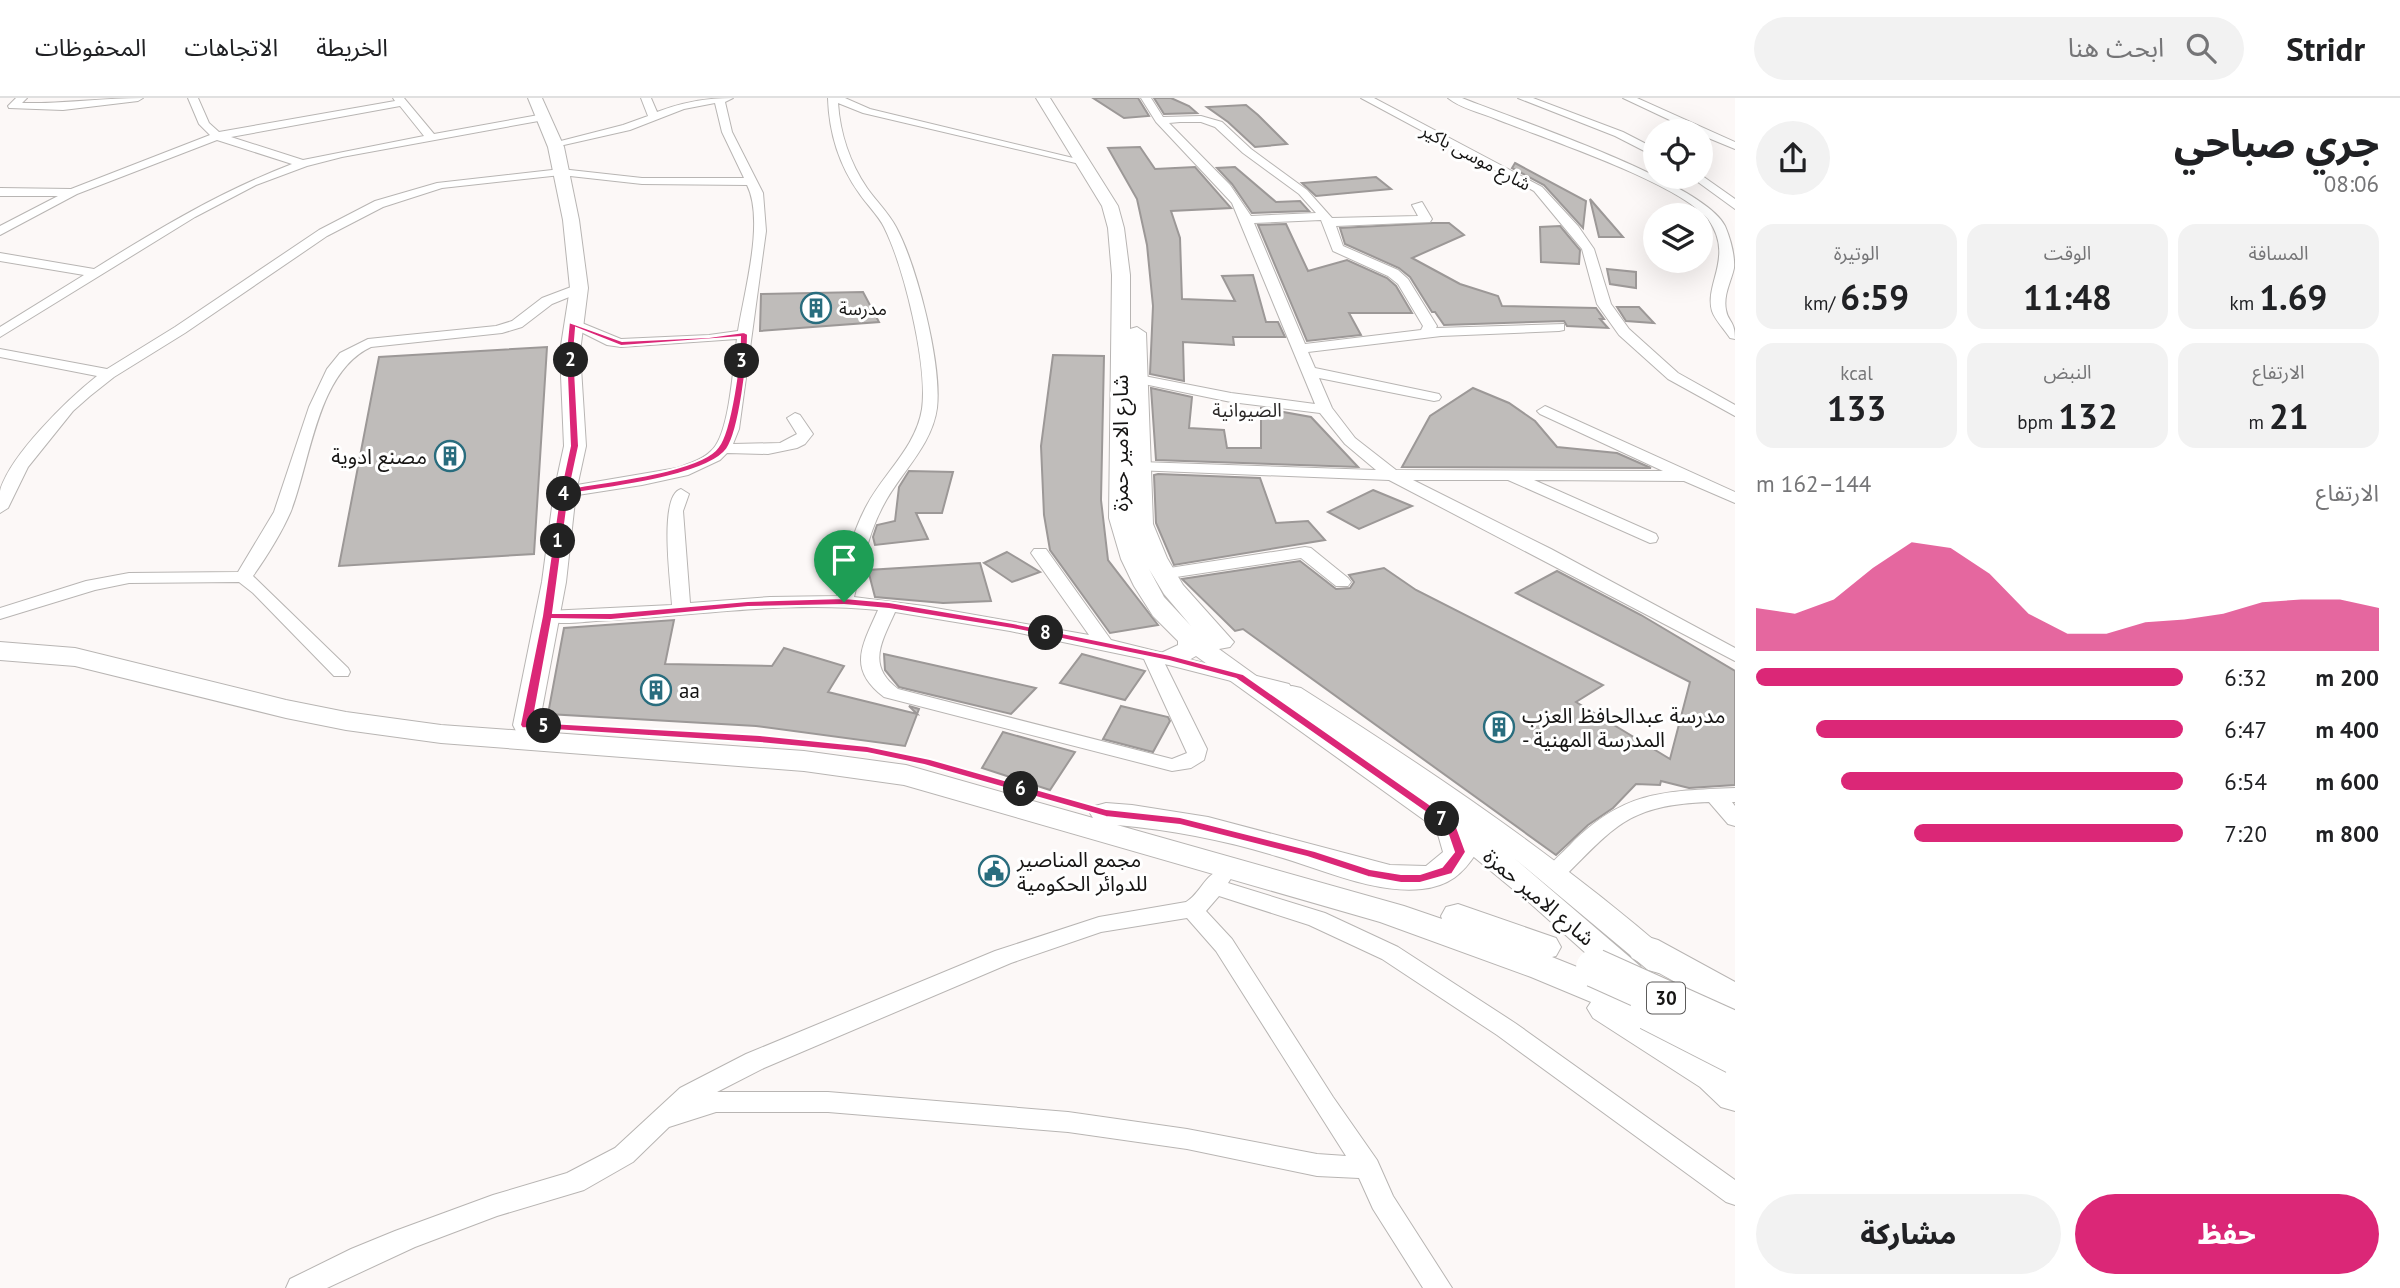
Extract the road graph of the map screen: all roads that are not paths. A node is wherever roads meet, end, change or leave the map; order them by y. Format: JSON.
{"nodes":[{"id":1,"x":22,"y":98,"type":"edge"},
{"id":2,"x":138,"y":98,"type":"edge"},
{"id":3,"x":193,"y":98,"type":"edge"},
{"id":4,"x":535,"y":98,"type":"edge"},
{"id":5,"x":646,"y":98,"type":"edge"},
{"id":6,"x":835,"y":98,"type":"edge"},
{"id":7,"x":1043,"y":98,"type":"edge"},
{"id":8,"x":1054,"y":98,"type":"edge"},
{"id":9,"x":1146,"y":98,"type":"edge"},
{"id":10,"x":1366,"y":98,"type":"edge"},
{"id":11,"x":1453,"y":98,"type":"edge"},
{"id":12,"x":1523,"y":98,"type":"edge"},
{"id":13,"x":1628,"y":98,"type":"edge"},
{"id":14,"x":716,"y":99,"type":"edge"},
{"id":15,"x":400,"y":100,"type":"edge"},
{"id":16,"x":544,"y":117,"type":"junction"},
{"id":17,"x":654,"y":117,"type":"junction"},
{"id":18,"x":1160,"y":120,"type":"junction"},
{"id":19,"x":1070,"y":132,"type":"junction"},
{"id":20,"x":218,"y":136,"type":"junction"},
{"id":21,"x":430,"y":136,"type":"junction"},
{"id":22,"x":555,"y":144,"type":"junction"},
{"id":23,"x":1735,"y":146,"type":"edge"},
{"id":24,"x":1643,"y":147,"type":"edge"},
{"id":25,"x":1084,"y":162,"type":"junction"},
{"id":26,"x":303,"y":164,"type":"junction"},
{"id":27,"x":561,"y":172,"type":"junction"},
{"id":28,"x":752,"y":182,"type":"junction"},
{"id":29,"x":1714,"y":187,"type":"joint"},
{"id":30,"x":0,"y":192,"type":"edge"},
{"id":31,"x":73,"y":192,"type":"junction"},
{"id":32,"x":1680,"y":192,"type":"junction"},
{"id":33,"x":1418,"y":205,"type":"dead end"},
{"id":34,"x":1735,"y":205,"type":"edge"},
{"id":35,"x":1328,"y":219,"type":"junction"},
{"id":36,"x":1247,"y":220,"type":"junction"},
{"id":37,"x":0,"y":231,"type":"edge"},
{"id":38,"x":0,"y":257,"type":"edge"},
{"id":39,"x":94,"y":274,"type":"junction"},
{"id":40,"x":579,"y":288,"type":"junction"},
{"id":41,"x":572,"y":324,"type":"junction"},
{"id":42,"x":1559,"y":327,"type":"dead end"},
{"id":43,"x":0,"y":333,"type":"edge"},
{"id":44,"x":1427,"y":333,"type":"junction"},
{"id":45,"x":744,"y":334,"type":"junction"},
{"id":46,"x":1735,"y":334,"type":"edge"},
{"id":47,"x":1301,"y":349,"type":"junction"},
{"id":48,"x":0,"y":353,"type":"edge"},
{"id":49,"x":1311,"y":372,"type":"junction"},
{"id":50,"x":109,"y":374,"type":"junction"},
{"id":51,"x":1139,"y":379,"type":"junction"},
{"id":52,"x":1434,"y":397,"type":"dead end"},
{"id":53,"x":1325,"y":409,"type":"junction"},
{"id":54,"x":1545,"y":411,"type":"dead end"},
{"id":55,"x":1735,"y":411,"type":"edge"},
{"id":56,"x":795,"y":418,"type":"dead end"},
{"id":57,"x":723,"y":448,"type":"junction"},
{"id":58,"x":1140,"y":467,"type":"junction"},
{"id":59,"x":1508,"y":474,"type":"junction"},
{"id":60,"x":1392,"y":475,"type":"junction"},
{"id":61,"x":1690,"y":476,"type":"junction"},
{"id":62,"x":565,"y":492,"type":"junction"},
{"id":63,"x":681,"y":494,"type":"dead end"},
{"id":64,"x":1735,"y":498,"type":"edge"},
{"id":65,"x":0,"y":508,"type":"edge"},
{"id":66,"x":1650,"y":538,"type":"dead end"},
{"id":67,"x":1041,"y":553,"type":"dead end"},
{"id":68,"x":1163,"y":574,"type":"junction"},
{"id":69,"x":243,"y":578,"type":"junction"},
{"id":70,"x":1342,"y":582,"type":"dead end"},
{"id":71,"x":844,"y":602,"type":"junction"},
{"id":72,"x":889,"y":606,"type":"junction"},
{"id":73,"x":681,"y":611,"type":"junction"},
{"id":74,"x":2,"y":616,"type":"edge"},
{"id":75,"x":548,"y":616,"type":"junction"},
{"id":76,"x":1190,"y":638,"type":"junction"},
{"id":77,"x":1105,"y":645,"type":"junction"},
{"id":78,"x":0,"y":651,"type":"edge"},
{"id":79,"x":1735,"y":655,"type":"edge"},
{"id":80,"x":1160,"y":656,"type":"junction"},
{"id":81,"x":341,"y":672,"type":"dead end"},
{"id":82,"x":1240,"y":677,"type":"junction"},
{"id":83,"x":1282,"y":688,"type":"junction"},
{"id":84,"x":526,"y":725,"type":"junction"},
{"id":85,"x":1330,"y":730,"type":"junction"},
{"id":86,"x":1725,"y":796,"type":"edge"},
{"id":87,"x":1106,"y":813,"type":"junction"},
{"id":88,"x":1735,"y":819,"type":"edge"},
{"id":89,"x":1451,"y":824,"type":"junction"},
{"id":90,"x":1555,"y":873,"type":"junction"},
{"id":91,"x":1221,"y":877,"type":"junction"},
{"id":92,"x":1192,"y":909,"type":"junction"},
{"id":93,"x":1645,"y":949,"type":"junction"},
{"id":94,"x":1544,"y":968,"type":"junction"},
{"id":95,"x":1731,"y":993,"type":"edge"},
{"id":96,"x":1735,"y":1031,"type":"edge"},
{"id":97,"x":1735,"y":1055,"type":"edge"},
{"id":98,"x":1735,"y":1069,"type":"edge"},
{"id":99,"x":1735,"y":1096,"type":"edge"},
{"id":100,"x":660,"y":1120,"type":"junction"},
{"id":101,"x":1368,"y":1168,"type":"junction"},
{"id":102,"x":1735,"y":1194,"type":"edge"},
{"id":103,"x":300,"y":1288,"type":"edge"},
{"id":104,"x":1438,"y":1288,"type":"edge"}],
"edges":[{"from":1,"to":2,"type":"street"},
{"from":3,"to":20,"type":"street"},
{"from":4,"to":16,"type":"main road"},
{"from":5,"to":17,"type":"street"},
{"from":6,"to":25,"type":"street"},
{"from":6,"to":71,"type":"street"},
{"from":7,"to":19,"type":"main road","name":"شارع الامير حمزة"},
{"from":8,"to":19,"type":"main road","name":"شارع الامير حمزة"},
{"from":9,"to":18,"type":"street"},
{"from":10,"to":55,"type":"street","name":"شارع موسى باكير"},
{"from":11,"to":32,"type":"street"},
{"from":12,"to":24,"type":"street"},
{"from":13,"to":23,"type":"street"},
{"from":14,"to":17,"type":"street"},
{"from":14,"to":28,"type":"street"},
{"from":15,"to":20,"type":"street"},
{"from":15,"to":21,"type":"street"},
{"from":16,"to":21,"type":"street"},
{"from":16,"to":22,"type":"main road"},
{"from":17,"to":22,"type":"street"},
{"from":18,"to":35,"type":"street"},
{"from":18,"to":36,"type":"street"},
{"from":19,"to":25,"type":"main road","name":"شارع الامير حمزة"},
{"from":19,"to":51,"type":"main road","name":"شارع الامير حمزة"},
{"from":20,"to":26,"type":"street"},
{"from":20,"to":31,"type":"street"},
{"from":21,"to":26,"type":"street"},
{"from":22,"to":27,"type":"main road"},
{"from":25,"to":76,"type":"main road","name":"شارع الامير حمزة"},
{"from":26,"to":39,"type":"street"},
{"from":27,"to":28,"type":"street"},
{"from":27,"to":40,"type":"main road"},
{"from":27,"to":50,"type":"street"},
{"from":28,"to":45,"type":"street"},
{"from":29,"to":32,"type":"street"},
{"from":29,"to":34,"type":"street"},
{"from":30,"to":31,"type":"street"},
{"from":31,"to":37,"type":"street"},
{"from":32,"to":46,"type":"street"},
{"from":33,"to":35,"type":"street"},
{"from":35,"to":36,"type":"street"},
{"from":35,"to":44,"type":"street"},
{"from":36,"to":47,"type":"street"},
{"from":38,"to":39,"type":"street"},
{"from":39,"to":43,"type":"street"},
{"from":40,"to":41,"type":"main road"},
{"from":40,"to":69,"type":"street"},
{"from":41,"to":45,"type":"street"},
{"from":41,"to":62,"type":"main road"},
{"from":42,"to":44,"type":"street"},
{"from":44,"to":47,"type":"street"},
{"from":45,"to":57,"type":"street"},
{"from":47,"to":49,"type":"street"},
{"from":48,"to":50,"type":"street"},
{"from":49,"to":52,"type":"street"},
{"from":49,"to":53,"type":"street"},
{"from":50,"to":65,"type":"street"},
{"from":51,"to":53,"type":"street"},
{"from":51,"to":58,"type":"main road","name":"شارع الامير حمزة"},
{"from":53,"to":60,"type":"street"},
{"from":54,"to":61,"type":"street"},
{"from":56,"to":57,"type":"street"},
{"from":57,"to":62,"type":"street"},
{"from":58,"to":60,"type":"street"},
{"from":58,"to":68,"type":"main road","name":"شارع الامير حمزة"},
{"from":59,"to":60,"type":"street"},
{"from":59,"to":61,"type":"street"},
{"from":59,"to":66,"type":"street"},
{"from":60,"to":79,"type":"street"},
{"from":61,"to":64,"type":"street"},
{"from":62,"to":75,"type":"main road"},
{"from":63,"to":73,"type":"street"},
{"from":67,"to":77,"type":"street"},
{"from":68,"to":70,"type":"street"},
{"from":68,"to":83,"type":"main road","name":"شارع الامير حمزة"},
{"from":69,"to":74,"type":"street"},
{"from":69,"to":81,"type":"street"},
{"from":71,"to":72,"type":"street"},
{"from":71,"to":73,"type":"street"},
{"from":72,"to":77,"type":"street"},
{"from":72,"to":80,"type":"street"},
{"from":73,"to":75,"type":"street"},
{"from":74,"to":84,"type":"main road","number":"30"},
{"from":75,"to":84,"type":"main road"},
{"from":76,"to":80,"type":"main road"},
{"from":76,"to":82,"type":"main road","name":"شارع الامير حمزة"},
{"from":77,"to":80,"type":"street"},
{"from":78,"to":91,"type":"main road","number":"30"},
{"from":80,"to":82,"type":"street"},
{"from":82,"to":83,"type":"street"},
{"from":82,"to":85,"type":"main road","name":"شارع الامير حمزة"},
{"from":83,"to":85,"type":"main road","name":"شارع الامير حمزة"},
{"from":84,"to":87,"type":"main road","number":"30"},
{"from":85,"to":89,"type":"main road","name":"شارع الامير حمزة"},
{"from":85,"to":90,"type":"main road","name":"شارع الامير حمزة"},
{"from":86,"to":88,"type":"street"},
{"from":86,"to":90,"type":"street"},
{"from":87,"to":89,"type":"main road"},
{"from":87,"to":96,"type":"main road","number":"30","bridge":true},
{"from":89,"to":98,"type":"main road","name":"شارع الامير حمزة"},
{"from":90,"to":93,"type":"main road","name":"شارع الامير حمزة"},
{"from":91,"to":92,"type":"street"},
{"from":91,"to":94,"type":"main road","number":"30"},
{"from":91,"to":102,"type":"street"},
{"from":92,"to":100,"type":"street"},
{"from":92,"to":101,"type":"street"},
{"from":93,"to":95,"type":"main road"},
{"from":93,"to":96,"type":"main road","name":"شارع الامير حمزة"},
{"from":94,"to":97,"type":"main road","number":"30","bridge":true},
{"from":94,"to":99,"type":"main road"},
{"from":100,"to":101,"type":"street"},
{"from":100,"to":103,"type":"street"},
{"from":101,"to":104,"type":"street"}]}
